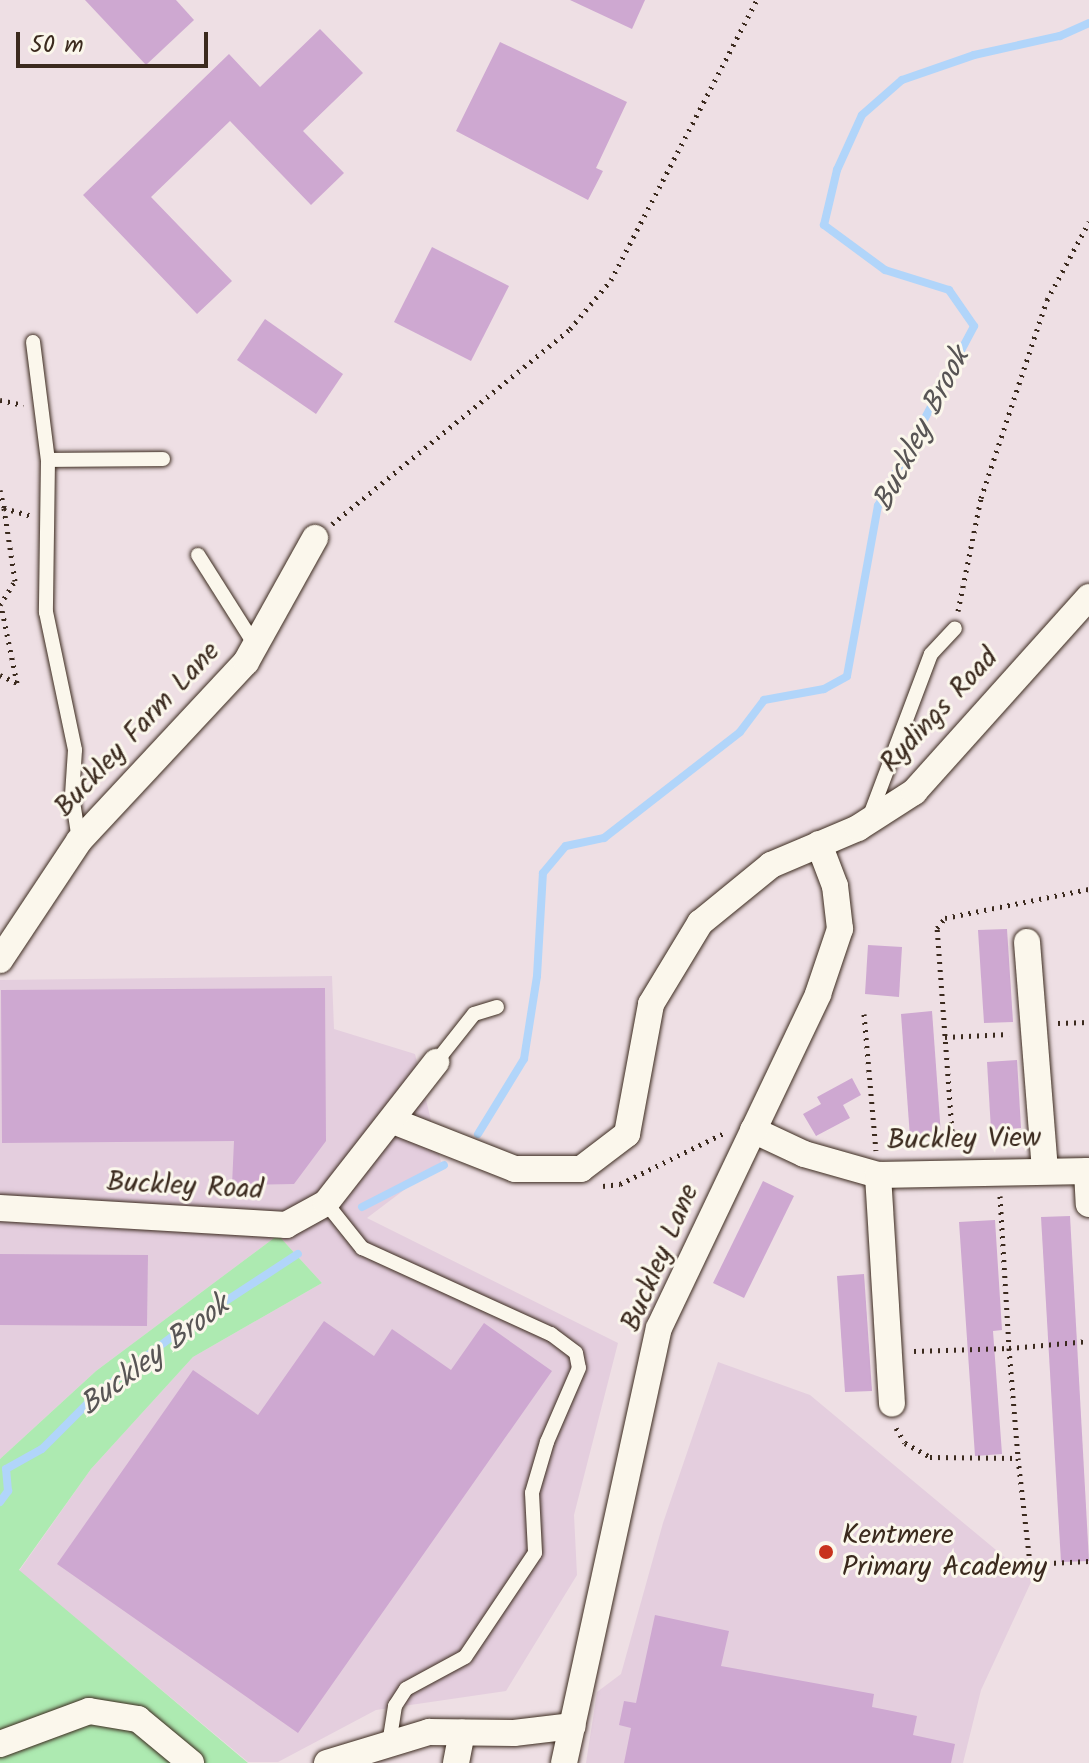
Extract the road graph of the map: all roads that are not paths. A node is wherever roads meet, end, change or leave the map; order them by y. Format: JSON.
{"nodes":[{"id":1,"x":33,"y":342,"type":"dead end"},
{"id":2,"x":163,"y":459,"type":"dead end"},
{"id":3,"x":48,"y":460,"type":"junction"},
{"id":4,"x":315,"y":538,"type":"road end"},
{"id":5,"x":198,"y":555,"type":"dead end"},
{"id":6,"x":1089,"y":597,"type":"edge"},
{"id":7,"x":955,"y":628,"type":"road end"},
{"id":8,"x":255,"y":645,"type":"junction"},
{"id":9,"x":867,"y":822,"type":"junction"},
{"id":10,"x":79,"y":841,"type":"junction"},
{"id":11,"x":819,"y":844,"type":"junction"},
{"id":12,"x":1027,"y":942,"type":"dead end"},
{"id":13,"x":0,"y":960,"type":"edge"},
{"id":14,"x":497,"y":1007,"type":"dead end"},
{"id":15,"x":436,"y":1062,"type":"joint"},
{"id":16,"x":393,"y":1121,"type":"junction"},
{"id":17,"x":753,"y":1130,"type":"junction"},
{"id":18,"x":1045,"y":1170,"type":"junction"},
{"id":19,"x":1088,"y":1171,"type":"edge"},
{"id":20,"x":878,"y":1175,"type":"junction"},
{"id":21,"x":326,"y":1203,"type":"junction"},
{"id":22,"x":1089,"y":1204,"type":"edge"},
{"id":23,"x":0,"y":1208,"type":"edge"},
{"id":24,"x":892,"y":1404,"type":"road end"},
{"id":25,"x":573,"y":1726,"type":"junction"},
{"id":26,"x":462,"y":1733,"type":"junction"},
{"id":27,"x":0,"y":1744,"type":"edge"},
{"id":28,"x":389,"y":1744,"type":"junction"},
{"id":29,"x":191,"y":1763,"type":"edge"},
{"id":30,"x":327,"y":1763,"type":"edge"},
{"id":31,"x":456,"y":1763,"type":"edge"},
{"id":32,"x":564,"y":1763,"type":"edge"}],
"edges":[{"from":1,"to":3,"type":"lane"},
{"from":2,"to":3,"type":"lane"},
{"from":3,"to":10,"type":"lane"},
{"from":4,"to":8,"type":"street","name":"Buckley Farm Lane"},
{"from":5,"to":8,"type":"lane"},
{"from":6,"to":9,"type":"street","name":"Rydings Road"},
{"from":7,"to":9,"type":"lane"},
{"from":8,"to":10,"type":"street","name":"Buckley Farm Lane"},
{"from":9,"to":11,"type":"street","name":"Rydings Road"},
{"from":10,"to":13,"type":"street","name":"Buckley Farm Lane"},
{"from":11,"to":16,"type":"street","name":"Rydings Road"},
{"from":11,"to":17,"type":"street","name":"Buckley Lane"},
{"from":12,"to":18,"type":"street"},
{"from":14,"to":15,"type":"lane"},
{"from":15,"to":16,"type":"street","name":"Buckley Road"},
{"from":16,"to":21,"type":"street","name":"Buckley Road"},
{"from":17,"to":20,"type":"street","name":"Buckley View"},
{"from":17,"to":25,"type":"street","name":"Buckley Lane"},
{"from":18,"to":19,"type":"street","name":"Buckley View"},
{"from":18,"to":20,"type":"street","name":"Buckley View"},
{"from":19,"to":22,"type":"street"},
{"from":20,"to":24,"type":"street"},
{"from":21,"to":23,"type":"street","name":"Buckley Road"},
{"from":21,"to":28,"type":"lane"},
{"from":25,"to":26,"type":"street"},
{"from":25,"to":32,"type":"street","name":"Buckley Lane"},
{"from":26,"to":28,"type":"street"},
{"from":26,"to":31,"type":"street"},
{"from":27,"to":29,"type":"street"},
{"from":28,"to":30,"type":"street"}]}
